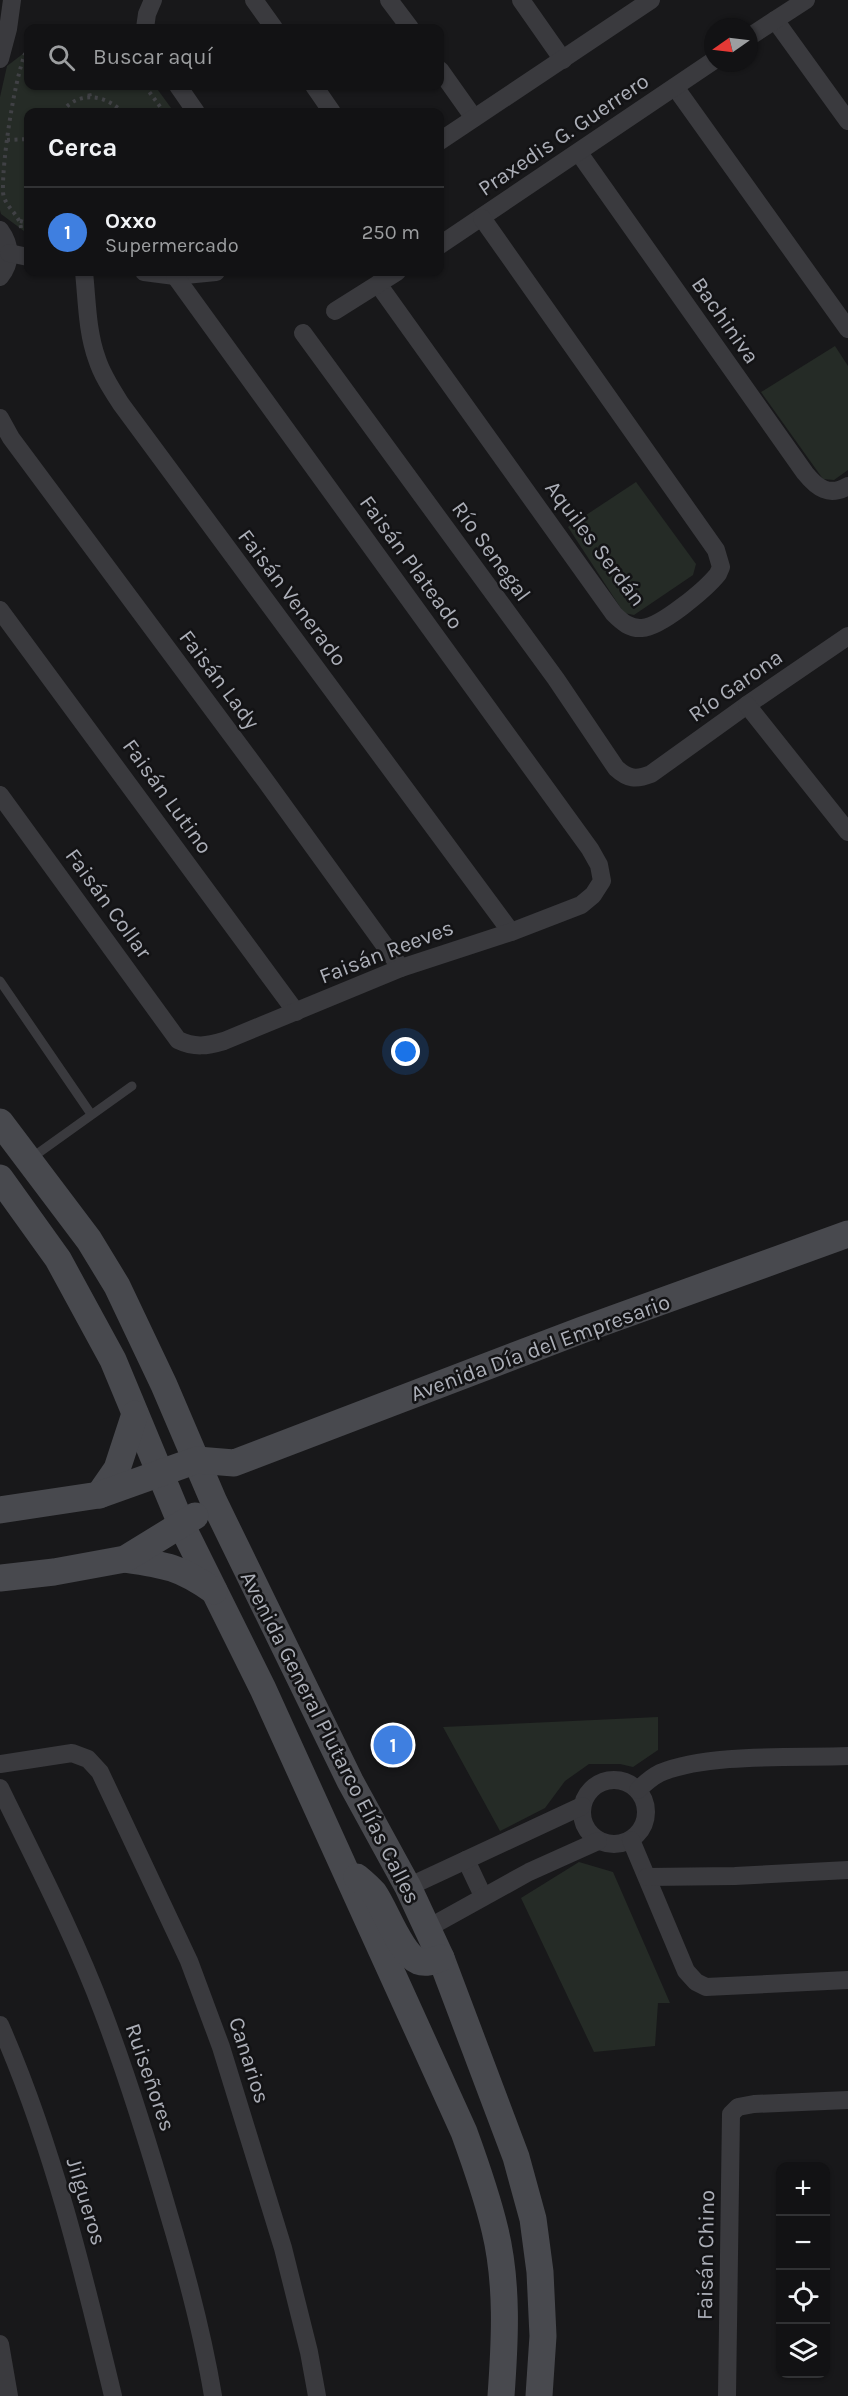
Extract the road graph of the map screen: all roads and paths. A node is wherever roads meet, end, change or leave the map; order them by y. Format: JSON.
{"nodes":[{"id":1,"x":12,"y":0,"type":"edge"},
{"id":2,"x":153,"y":0,"type":"edge"},
{"id":3,"x":254,"y":0,"type":"edge"},
{"id":4,"x":389,"y":0,"type":"edge"},
{"id":5,"x":521,"y":0,"type":"edge"},
{"id":6,"x":651,"y":0,"type":"edge"},
{"id":7,"x":806,"y":0,"type":"edge"},
{"id":8,"x":775,"y":20,"type":"junction"},
{"id":9,"x":146,"y":24,"type":"edge"},
{"id":10,"x":271,"y":24,"type":"edge"},
{"id":11,"x":407,"y":24,"type":"edge"},
{"id":12,"x":758,"y":31,"type":"edge"},
{"id":13,"x":6,"y":38,"type":"junction"},
{"id":14,"x":24,"y":50,"type":"edge"},
{"id":15,"x":24,"y":58,"type":"edge"},
{"id":16,"x":0,"y":59,"type":"edge"},
{"id":17,"x":563,"y":60,"type":"junction"},
{"id":18,"x":704,"y":67,"type":"edge"},
{"id":19,"x":444,"y":76,"type":"edge"},
{"id":20,"x":675,"y":87,"type":"junction"},
{"id":21,"x":89,"y":90,"type":"edge"},
{"id":22,"x":147,"y":90,"type":"edge"},
{"id":23,"x":181,"y":90,"type":"edge"},
{"id":24,"x":317,"y":90,"type":"edge"},
{"id":25,"x":90,"y":97,"type":"junction"},
{"id":26,"x":67,"y":108,"type":"edge"},
{"id":27,"x":119,"y":108,"type":"edge"},
{"id":28,"x":161,"y":108,"type":"edge"},
{"id":29,"x":193,"y":108,"type":"edge"},
{"id":30,"x":329,"y":108,"type":"edge"},
{"id":31,"x":474,"y":118,"type":"junction"},
{"id":32,"x":848,"y":121,"type":"edge"},
{"id":33,"x":444,"y":138,"type":"edge"},
{"id":34,"x":24,"y":139,"type":"edge"},
{"id":35,"x":7,"y":140,"type":"junction"},
{"id":36,"x":579,"y":153,"type":"junction"},
{"id":37,"x":482,"y":218,"type":"junction"},
{"id":38,"x":20,"y":221,"type":"junction"},
{"id":39,"x":24,"y":222,"type":"edge"},
{"id":40,"x":0,"y":230,"type":"edge"},
{"id":41,"x":444,"y":242,"type":"edge"},
{"id":42,"x":20,"y":255,"type":"edge"},
{"id":43,"x":84,"y":276,"type":"edge"},
{"id":44,"x":175,"y":276,"type":"edge"},
{"id":45,"x":391,"y":276,"type":"edge"},
{"id":46,"x":0,"y":277,"type":"edge"},
{"id":47,"x":378,"y":284,"type":"junction"},
{"id":48,"x":335,"y":311,"type":"dead end"},
{"id":49,"x":848,"y":330,"type":"edge"},
{"id":50,"x":303,"y":333,"type":"dead end"},
{"id":51,"x":0,"y":418,"type":"edge"},
{"id":52,"x":848,"y":486,"type":"edge"},
{"id":53,"x":0,"y":610,"type":"edge"},
{"id":54,"x":848,"y":636,"type":"edge"},
{"id":55,"x":747,"y":705,"type":"junction"},
{"id":56,"x":651,"y":774,"type":"joint"},
{"id":57,"x":0,"y":795,"type":"edge"},
{"id":58,"x":848,"y":832,"type":"edge"},
{"id":59,"x":602,"y":881,"type":"joint"},
{"id":60,"x":510,"y":932,"type":"junction"},
{"id":61,"x":401,"y":968,"type":"junction"},
{"id":62,"x":0,"y":981,"type":"edge"},
{"id":63,"x":296,"y":1012,"type":"junction"},
{"id":64,"x":178,"y":1040,"type":"joint"},
{"id":65,"x":132,"y":1086,"type":"dead end"},
{"id":66,"x":91,"y":1114,"type":"junction"},
{"id":67,"x":0,"y":1122,"type":"edge"},
{"id":68,"x":30,"y":1159,"type":"junction"},
{"id":69,"x":0,"y":1178,"type":"edge"},
{"id":70,"x":848,"y":1234,"type":"edge"},
{"id":71,"x":135,"y":1414,"type":"junction"},
{"id":72,"x":197,"y":1460,"type":"junction"},
{"id":73,"x":234,"y":1463,"type":"junction"},
{"id":74,"x":161,"y":1473,"type":"junction"},
{"id":75,"x":99,"y":1495,"type":"junction"},
{"id":76,"x":214,"y":1502,"type":"junction"},
{"id":77,"x":0,"y":1510,"type":"edge"},
{"id":78,"x":182,"y":1526,"type":"junction"},
{"id":79,"x":125,"y":1559,"type":"junction"},
{"id":80,"x":0,"y":1578,"type":"edge"},
{"id":81,"x":214,"y":1591,"type":"junction"},
{"id":82,"x":848,"y":1756,"type":"edge"},
{"id":83,"x":0,"y":1764,"type":"edge"},
{"id":84,"x":0,"y":1788,"type":"edge"},
{"id":85,"x":638,"y":1790,"type":"junction"},
{"id":86,"x":582,"y":1806,"type":"junction"},
{"id":87,"x":631,"y":1840,"type":"junction"},
{"id":88,"x":598,"y":1841,"type":"junction"},
{"id":89,"x":466,"y":1860,"type":"junction"},
{"id":90,"x":342,"y":1865,"type":"junction"},
{"id":91,"x":848,"y":1870,"type":"edge"},
{"id":92,"x":647,"y":1877,"type":"junction"},
{"id":93,"x":408,"y":1887,"type":"junction"},
{"id":94,"x":483,"y":1896,"type":"junction"},
{"id":95,"x":428,"y":1928,"type":"junction"},
{"id":96,"x":441,"y":1958,"type":"junction"},
{"id":97,"x":848,"y":1980,"type":"edge"},
{"id":98,"x":0,"y":2025,"type":"edge"},
{"id":99,"x":848,"y":2100,"type":"edge"},
{"id":100,"x":0,"y":2344,"type":"edge"},
{"id":101,"x":9,"y":2396,"type":"edge"},
{"id":102,"x":113,"y":2396,"type":"edge"},
{"id":103,"x":213,"y":2396,"type":"edge"},
{"id":104,"x":317,"y":2396,"type":"edge"},
{"id":105,"x":501,"y":2396,"type":"edge"},
{"id":106,"x":539,"y":2396,"type":"edge"},
{"id":107,"x":727,"y":2396,"type":"edge"}],
"edges":[{"from":1,"to":13,"type":"street"},
{"from":2,"to":9,"type":"street"},
{"from":3,"to":10,"type":"street"},
{"from":4,"to":11,"type":"street"},
{"from":5,"to":17,"type":"street"},
{"from":6,"to":17,"type":"street"},
{"from":7,"to":8,"type":"street"},
{"from":8,"to":12,"type":"street"},
{"from":8,"to":32,"type":"street"},
{"from":13,"to":14,"type":"path"},
{"from":13,"to":16,"type":"street"},
{"from":15,"to":35,"type":"path"},
{"from":17,"to":31,"type":"street"},
{"from":18,"to":20,"type":"street","name":"Praxedis G. Guerrero"},
{"from":19,"to":31,"type":"street"},
{"from":20,"to":36,"type":"street","name":"Praxedis G. Guerrero"},
{"from":20,"to":49,"type":"street"},
{"from":21,"to":25,"type":"path"},
{"from":22,"to":28,"type":"path"},
{"from":23,"to":29,"type":"street"},
{"from":24,"to":30,"type":"street"},
{"from":25,"to":26,"type":"path"},
{"from":25,"to":27,"type":"path"},
{"from":31,"to":33,"type":"street"},
{"from":34,"to":35,"type":"path"},
{"from":35,"to":38,"type":"path"},
{"from":36,"to":37,"type":"street","name":"Praxedis G. Guerrero"},
{"from":36,"to":52,"type":"street","name":"Bachiniva"},
{"from":37,"to":41,"type":"street","name":"Praxedis G. Guerrero"},
{"from":37,"to":47,"type":"street","name":"Aquiles Serdán"},
{"from":38,"to":39,"type":"path"},
{"from":38,"to":42,"type":"path"},
{"from":40,"to":42,"type":"street"},
{"from":42,"to":46,"type":"street"},
{"from":43,"to":60,"type":"street","name":"Faisán Venerado"},
{"from":44,"to":59,"type":"street","name":"Faisán Plateado"},
{"from":45,"to":47,"type":"street"},
{"from":47,"to":48,"type":"street"},
{"from":50,"to":56,"type":"street","name":"Río Senegal"},
{"from":51,"to":61,"type":"street","name":"Faisán Lady"},
{"from":53,"to":63,"type":"street","name":"Faisán Lutino"},
{"from":54,"to":55,"type":"street","name":"Río Garona"},
{"from":55,"to":56,"type":"street","name":"Río Garona"},
{"from":55,"to":58,"type":"street"},
{"from":57,"to":64,"type":"street","name":"Faisán Collar"},
{"from":59,"to":60,"type":"street","name":"Faisán Reeves"},
{"from":60,"to":61,"type":"street","name":"Faisán Reeves"},
{"from":61,"to":63,"type":"street","name":"Faisán Reeves"},
{"from":62,"to":66,"type":"lane"},
{"from":63,"to":64,"type":"street","name":"Faisán Reeves"},
{"from":65,"to":66,"type":"lane"},
{"from":66,"to":68,"type":"lane"},
{"from":67,"to":68,"type":"street","name":"Avenida General Plutarco Elías Calles"},
{"from":68,"to":72,"type":"street","name":"Avenida General Plutarco Elías Calles"},
{"from":69,"to":71,"type":"street","name":"Avenida General Plutarco Elías Calles"},
{"from":70,"to":73,"type":"street","name":"Avenida Día del Empresario"},
{"from":71,"to":74,"type":"street","name":"Avenida General Plutarco Elías Calles"},
{"from":71,"to":75,"type":"street"},
{"from":72,"to":73,"type":"street","name":"Avenida Día del Empresario"},
{"from":72,"to":74,"type":"street","name":"Avenida Día del Empresario"},
{"from":72,"to":76,"type":"street","name":"Avenida General Plutarco Elías Calles"},
{"from":73,"to":76,"type":"street"},
{"from":74,"to":75,"type":"street","name":"Avenida Día del Empresario"},
{"from":74,"to":78,"type":"street","name":"Avenida General Plutarco Elías Calles"},
{"from":75,"to":77,"type":"street","name":"Avenida Día del Empresario"},
{"from":76,"to":78,"type":"street"},
{"from":76,"to":93,"type":"street","name":"Avenida General Plutarco Elías Calles"},
{"from":78,"to":79,"type":"street"},
{"from":78,"to":81,"type":"street","name":"Avenida General Plutarco Elías Calles"},
{"from":79,"to":80,"type":"street"},
{"from":79,"to":81,"type":"street"},
{"from":81,"to":90,"type":"street","name":"Avenida General Plutarco Elías Calles"},
{"from":82,"to":85,"type":"street"},
{"from":83,"to":104,"type":"street","name":"Canarios"},
{"from":84,"to":103,"type":"street","name":"Ruiseñores"},
{"from":85,"to":86,"type":"street"},
{"from":85,"to":87,"type":"street"},
{"from":86,"to":88,"type":"street"},
{"from":86,"to":89,"type":"street"},
{"from":87,"to":88,"type":"street"},
{"from":87,"to":92,"type":"street"},
{"from":88,"to":94,"type":"street"},
{"from":89,"to":93,"type":"street"},
{"from":89,"to":94,"type":"street"},
{"from":90,"to":96,"type":"street"},
{"from":90,"to":105,"type":"street","name":"Avenida General Plutarco Elías Calles"},
{"from":91,"to":92,"type":"street"},
{"from":92,"to":97,"type":"street"},
{"from":93,"to":95,"type":"street","name":"Avenida General Plutarco Elías Calles"},
{"from":94,"to":95,"type":"street"},
{"from":95,"to":96,"type":"street","name":"Avenida General Plutarco Elías Calles"},
{"from":96,"to":106,"type":"street","name":"Avenida General Plutarco Elías Calles"},
{"from":98,"to":102,"type":"street","name":"Jilgueros"},
{"from":99,"to":107,"type":"street","name":"Faisán Chino"},
{"from":100,"to":101,"type":"street"}]}
